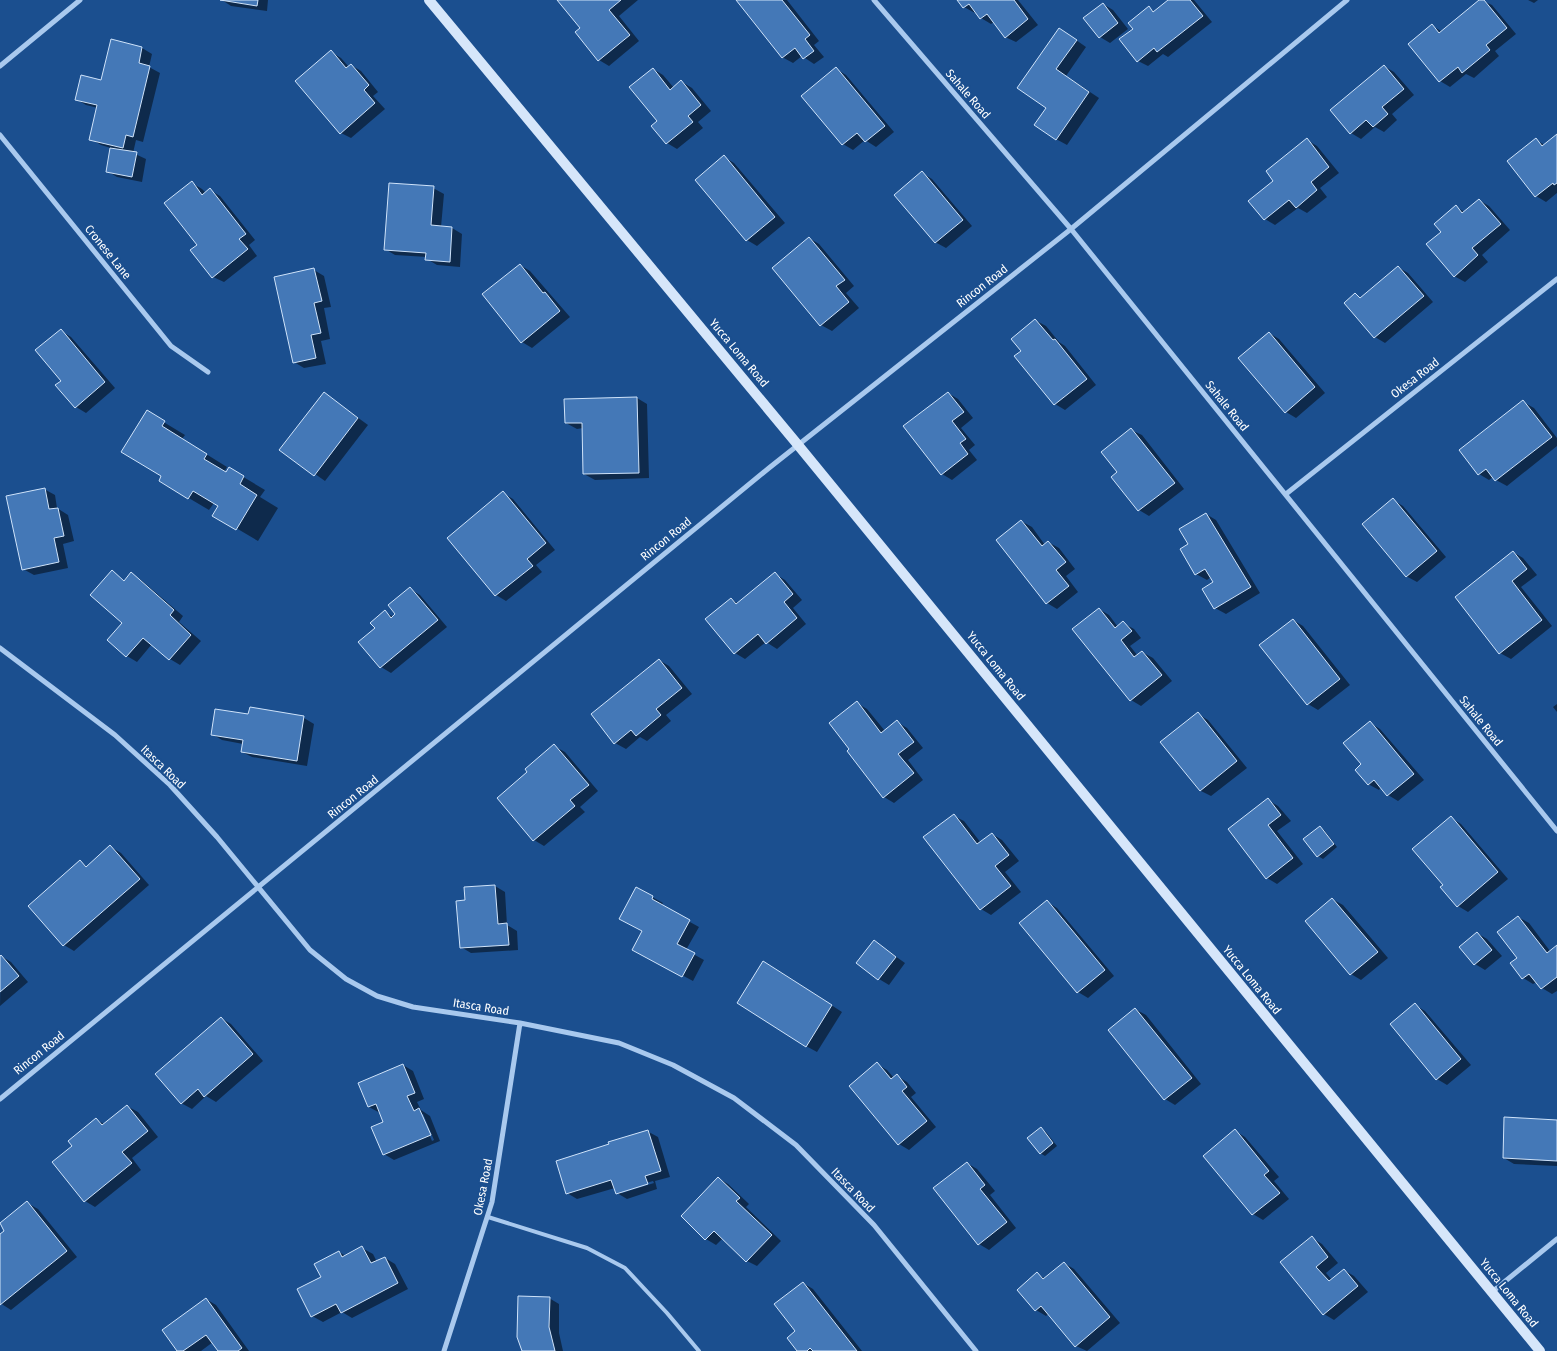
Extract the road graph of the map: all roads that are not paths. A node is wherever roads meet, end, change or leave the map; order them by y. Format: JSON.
{"nodes":[{"id":1,"x":80,"y":0,"type":"edge"},
{"id":2,"x":429,"y":0,"type":"edge"},
{"id":3,"x":874,"y":0,"type":"edge"},
{"id":4,"x":1347,"y":0,"type":"edge"},
{"id":5,"x":0,"y":66,"type":"edge"},
{"id":6,"x":0,"y":135,"type":"edge"},
{"id":7,"x":1071,"y":229,"type":"junction"},
{"id":8,"x":1557,"y":279,"type":"edge"},
{"id":9,"x":208,"y":372,"type":"dead end"},
{"id":10,"x":798,"y":445,"type":"junction"},
{"id":11,"x":1286,"y":494,"type":"junction"},
{"id":12,"x":0,"y":648,"type":"edge"},
{"id":13,"x":1557,"y":831,"type":"edge"},
{"id":14,"x":258,"y":887,"type":"junction"},
{"id":15,"x":520,"y":1023,"type":"junction"},
{"id":16,"x":0,"y":1098,"type":"edge"},
{"id":17,"x":488,"y":1218,"type":"junction"},
{"id":18,"x":1557,"y":1239,"type":"edge"},
{"id":19,"x":1492,"y":1292,"type":"junction"},
{"id":20,"x":444,"y":1351,"type":"edge"},
{"id":21,"x":699,"y":1351,"type":"edge"},
{"id":22,"x":976,"y":1351,"type":"edge"},
{"id":23,"x":1540,"y":1351,"type":"edge"}],
"edges":[{"from":1,"to":5,"type":"street"},
{"from":2,"to":10,"type":"main road","name":"Yucca Loma Road"},
{"from":3,"to":7,"type":"street","name":"Sahale Road"},
{"from":4,"to":7,"type":"street","name":"Rincon Road"},
{"from":6,"to":9,"type":"street","name":"Cronese Lane"},
{"from":7,"to":10,"type":"street","name":"Rincon Road"},
{"from":7,"to":11,"type":"street","name":"Sahale Road"},
{"from":8,"to":11,"type":"street","name":"Okesa Road"},
{"from":10,"to":14,"type":"street","name":"Rincon Road"},
{"from":10,"to":19,"type":"main road","name":"Yucca Loma Road"},
{"from":11,"to":13,"type":"street","name":"Sahale Road"},
{"from":12,"to":14,"type":"street","name":"Itasca Road"},
{"from":14,"to":15,"type":"street","name":"Itasca Road"},
{"from":14,"to":16,"type":"street","name":"Rincon Road"},
{"from":15,"to":17,"type":"street","name":"Okesa Road"},
{"from":15,"to":22,"type":"street","name":"Itasca Road"},
{"from":17,"to":20,"type":"street","name":"Okesa Road"},
{"from":17,"to":21,"type":"lane"},
{"from":18,"to":19,"type":"street"},
{"from":19,"to":23,"type":"main road","name":"Yucca Loma Road"}]}
